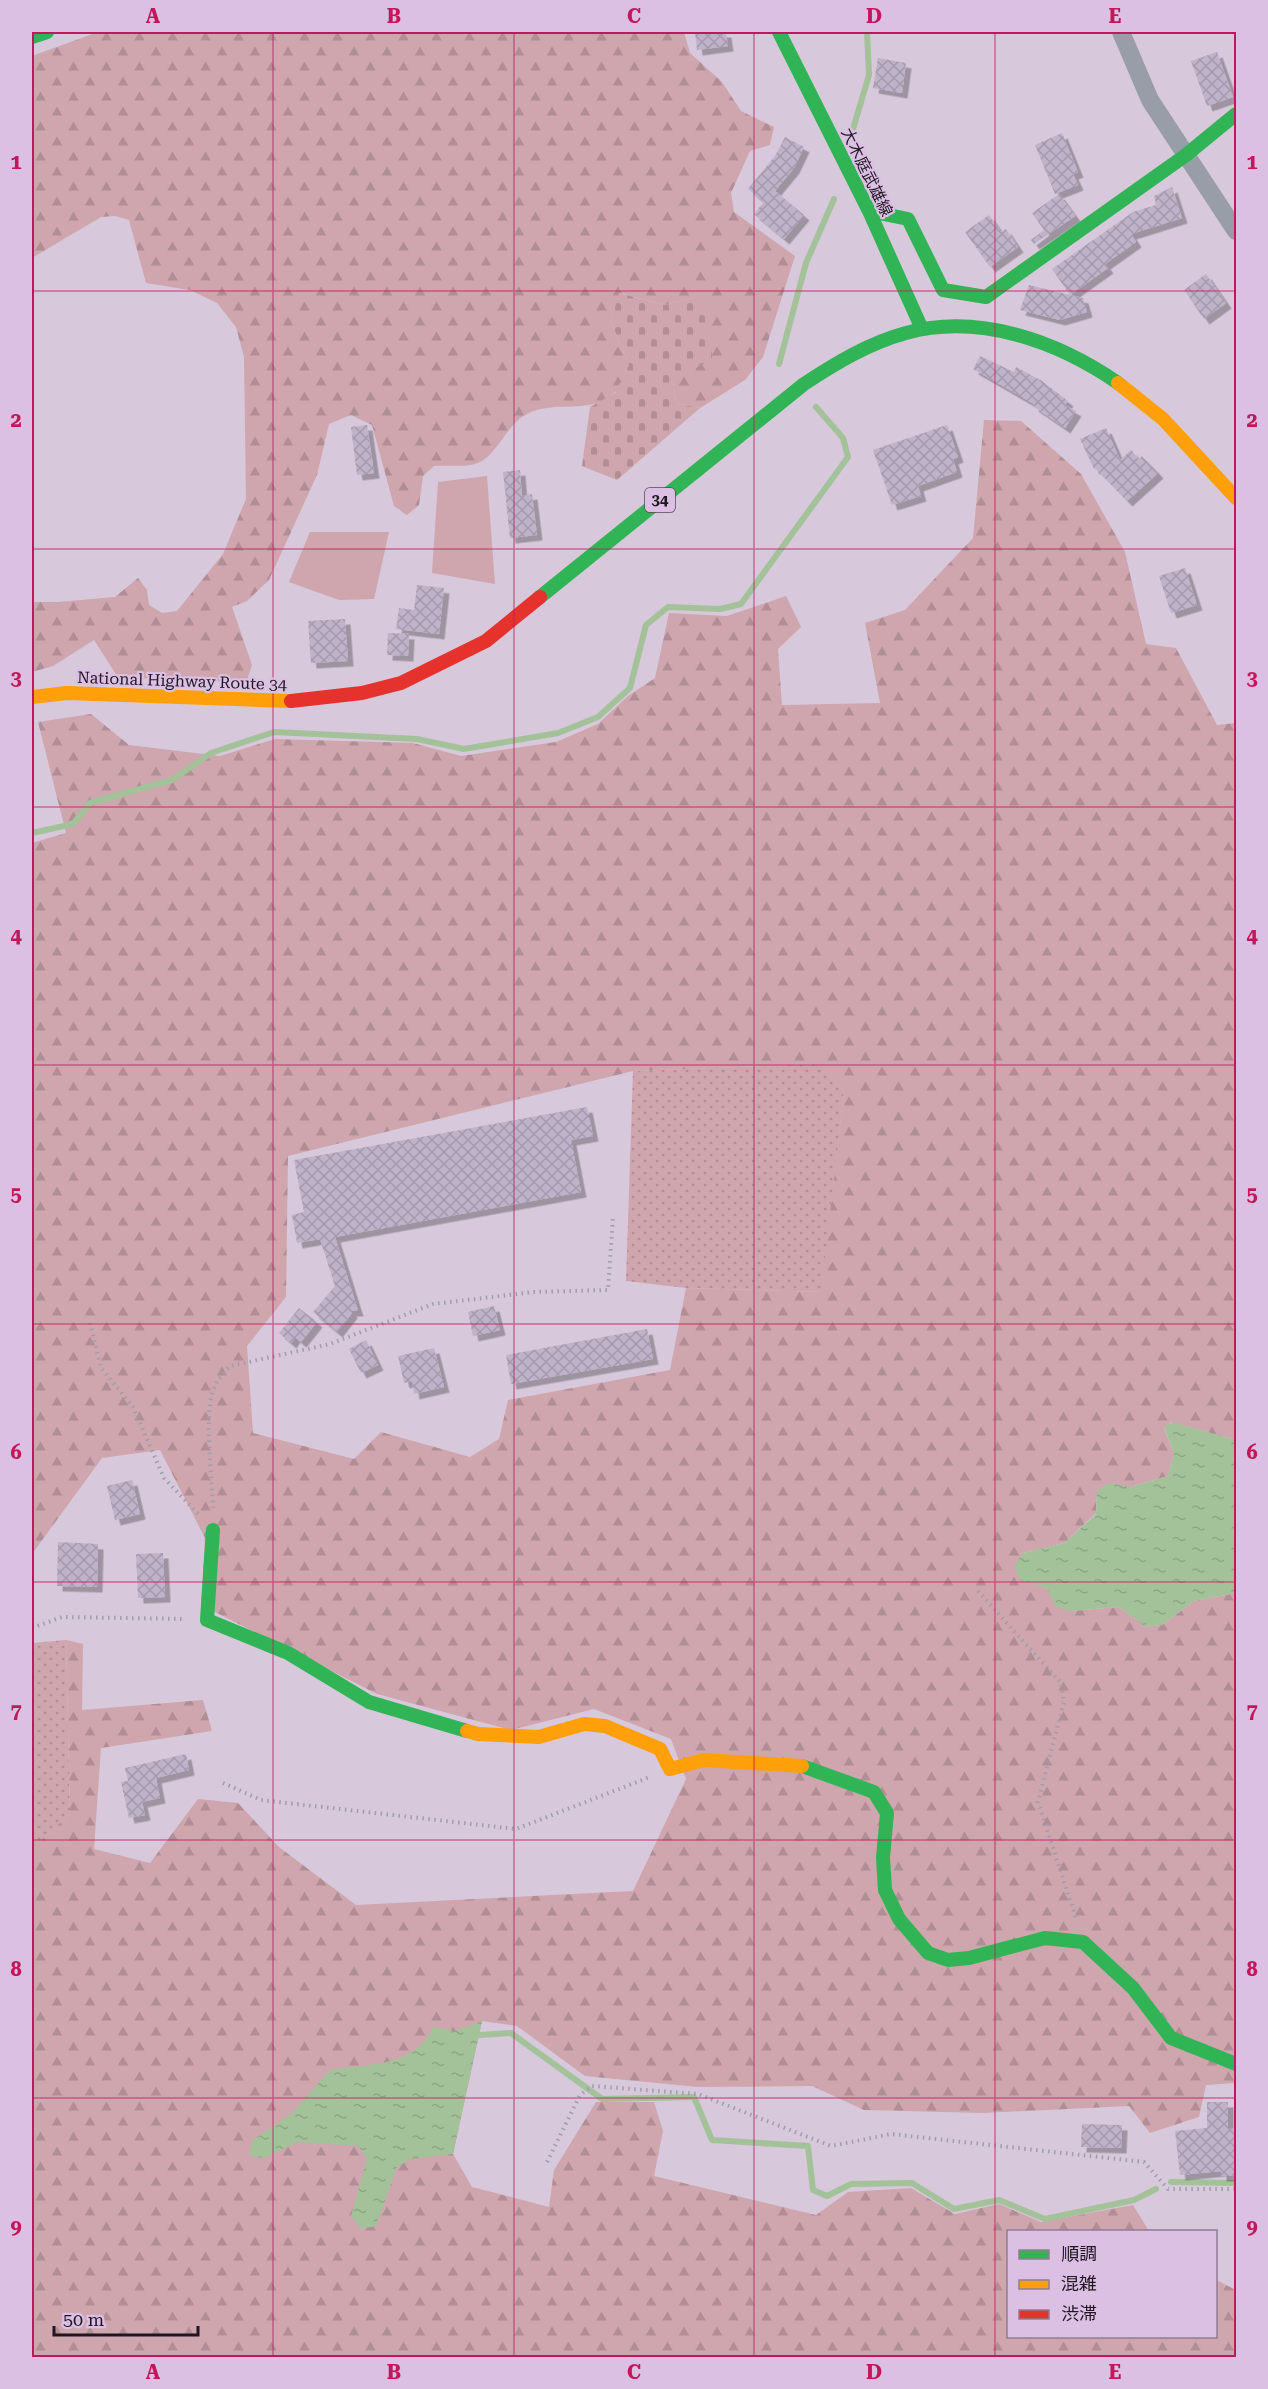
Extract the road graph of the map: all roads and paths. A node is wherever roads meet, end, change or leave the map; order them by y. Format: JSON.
{"nodes":[{"id":1,"x":47,"y":32,"type":"edge"},
{"id":2,"x":779,"y":32,"type":"edge"},
{"id":3,"x":1122,"y":32,"type":"edge"},
{"id":4,"x":32,"y":37,"type":"edge"},
{"id":5,"x":1236,"y":114,"type":"edge"},
{"id":6,"x":1186,"y":155,"type":"junction"},
{"id":7,"x":869,"y":211,"type":"junction"},
{"id":8,"x":1236,"y":231,"type":"edge"},
{"id":9,"x":922,"y":329,"type":"junction"},
{"id":10,"x":1236,"y":498,"type":"edge"},
{"id":11,"x":32,"y":697,"type":"edge"},
{"id":12,"x":613,"y":1218,"type":"dead end"},
{"id":13,"x":90,"y":1323,"type":"dead end"},
{"id":14,"x":213,"y":1530,"type":"junction"},
{"id":15,"x":978,"y":1591,"type":"dead end"},
{"id":16,"x":207,"y":1620,"type":"junction"},
{"id":17,"x":32,"y":1628,"type":"edge"},
{"id":18,"x":670,"y":1769,"type":"junction"},
{"id":19,"x":223,"y":1783,"type":"dead end"},
{"id":20,"x":1083,"y":1941,"type":"junction"},
{"id":21,"x":1236,"y":2064,"type":"edge"},
{"id":22,"x":547,"y":2162,"type":"dead end"},
{"id":23,"x":1236,"y":2189,"type":"edge"}],
"edges":[{"from":1,"to":4,"type":"main road"},
{"from":2,"to":7,"type":"main road","name":"大木庭武雄線"},
{"from":3,"to":6,"type":"street"},
{"from":5,"to":6,"type":"main road"},
{"from":6,"to":7,"type":"main road"},
{"from":6,"to":8,"type":"street"},
{"from":7,"to":9,"type":"main road","name":"大木庭武雄線"},
{"from":9,"to":10,"type":"main road","name":"National Highway Route 34","number":"34"},
{"from":9,"to":11,"type":"main road","name":"National Highway Route 34","number":"34"},
{"from":12,"to":14,"type":"path"},
{"from":13,"to":14,"type":"path"},
{"from":14,"to":16,"type":"main road"},
{"from":15,"to":20,"type":"path"},
{"from":16,"to":17,"type":"path"},
{"from":16,"to":18,"type":"main road"},
{"from":18,"to":19,"type":"path"},
{"from":18,"to":20,"type":"main road"},
{"from":20,"to":21,"type":"main road"},
{"from":22,"to":23,"type":"path"}]}
